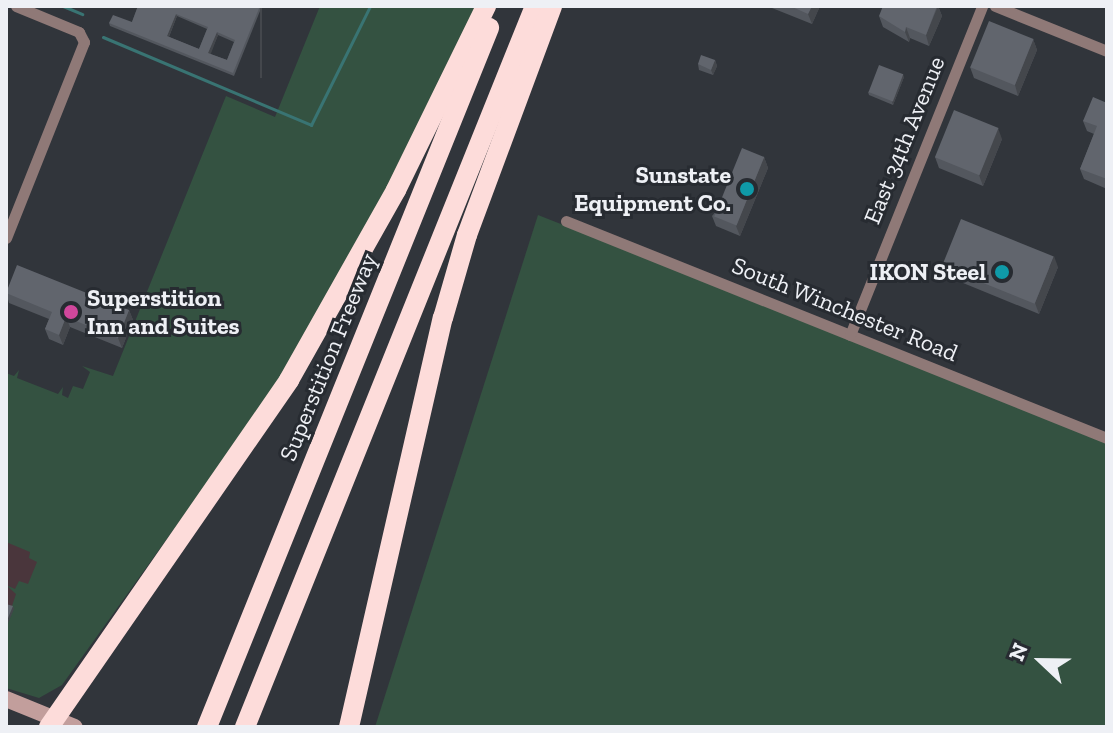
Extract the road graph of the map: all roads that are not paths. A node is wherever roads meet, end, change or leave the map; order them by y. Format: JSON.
{"nodes":[{"id":1,"x":16,"y":6,"type":"edge"},
{"id":2,"x":486,"y":6,"type":"edge"},
{"id":3,"x":498,"y":6,"type":"edge"},
{"id":4,"x":535,"y":6,"type":"edge"},
{"id":5,"x":552,"y":6,"type":"edge"},
{"id":6,"x":982,"y":6,"type":"edge"},
{"id":7,"x":995,"y":6,"type":"edge"},
{"id":8,"x":1107,"y":51,"type":"edge"},
{"id":9,"x":566,"y":221,"type":"dead end"},
{"id":10,"x":6,"y":238,"type":"edge"},
{"id":11,"x":850,"y":335,"type":"junction"},
{"id":12,"x":1107,"y":438,"type":"edge"},
{"id":13,"x":6,"y":699,"type":"edge"},
{"id":14,"x":51,"y":723,"type":"edge"},
{"id":15,"x":75,"y":727,"type":"edge"},
{"id":16,"x":207,"y":727,"type":"edge"},
{"id":17,"x":245,"y":727,"type":"edge"},
{"id":18,"x":349,"y":727,"type":"edge"}],
"edges":[{"from":1,"to":10,"type":"street"},
{"from":2,"to":14,"type":"highway"},
{"from":3,"to":16,"type":"highway","name":"Superstition Freeway"},
{"from":4,"to":17,"type":"highway"},
{"from":5,"to":18,"type":"highway"},
{"from":6,"to":11,"type":"street","name":"East 34th Avenue"},
{"from":7,"to":8,"type":"street"},
{"from":9,"to":11,"type":"street","name":"South Winchester Road"},
{"from":11,"to":12,"type":"street","name":"South Winchester Road"},
{"from":13,"to":14,"type":"main road"},
{"from":14,"to":15,"type":"main road"}]}
